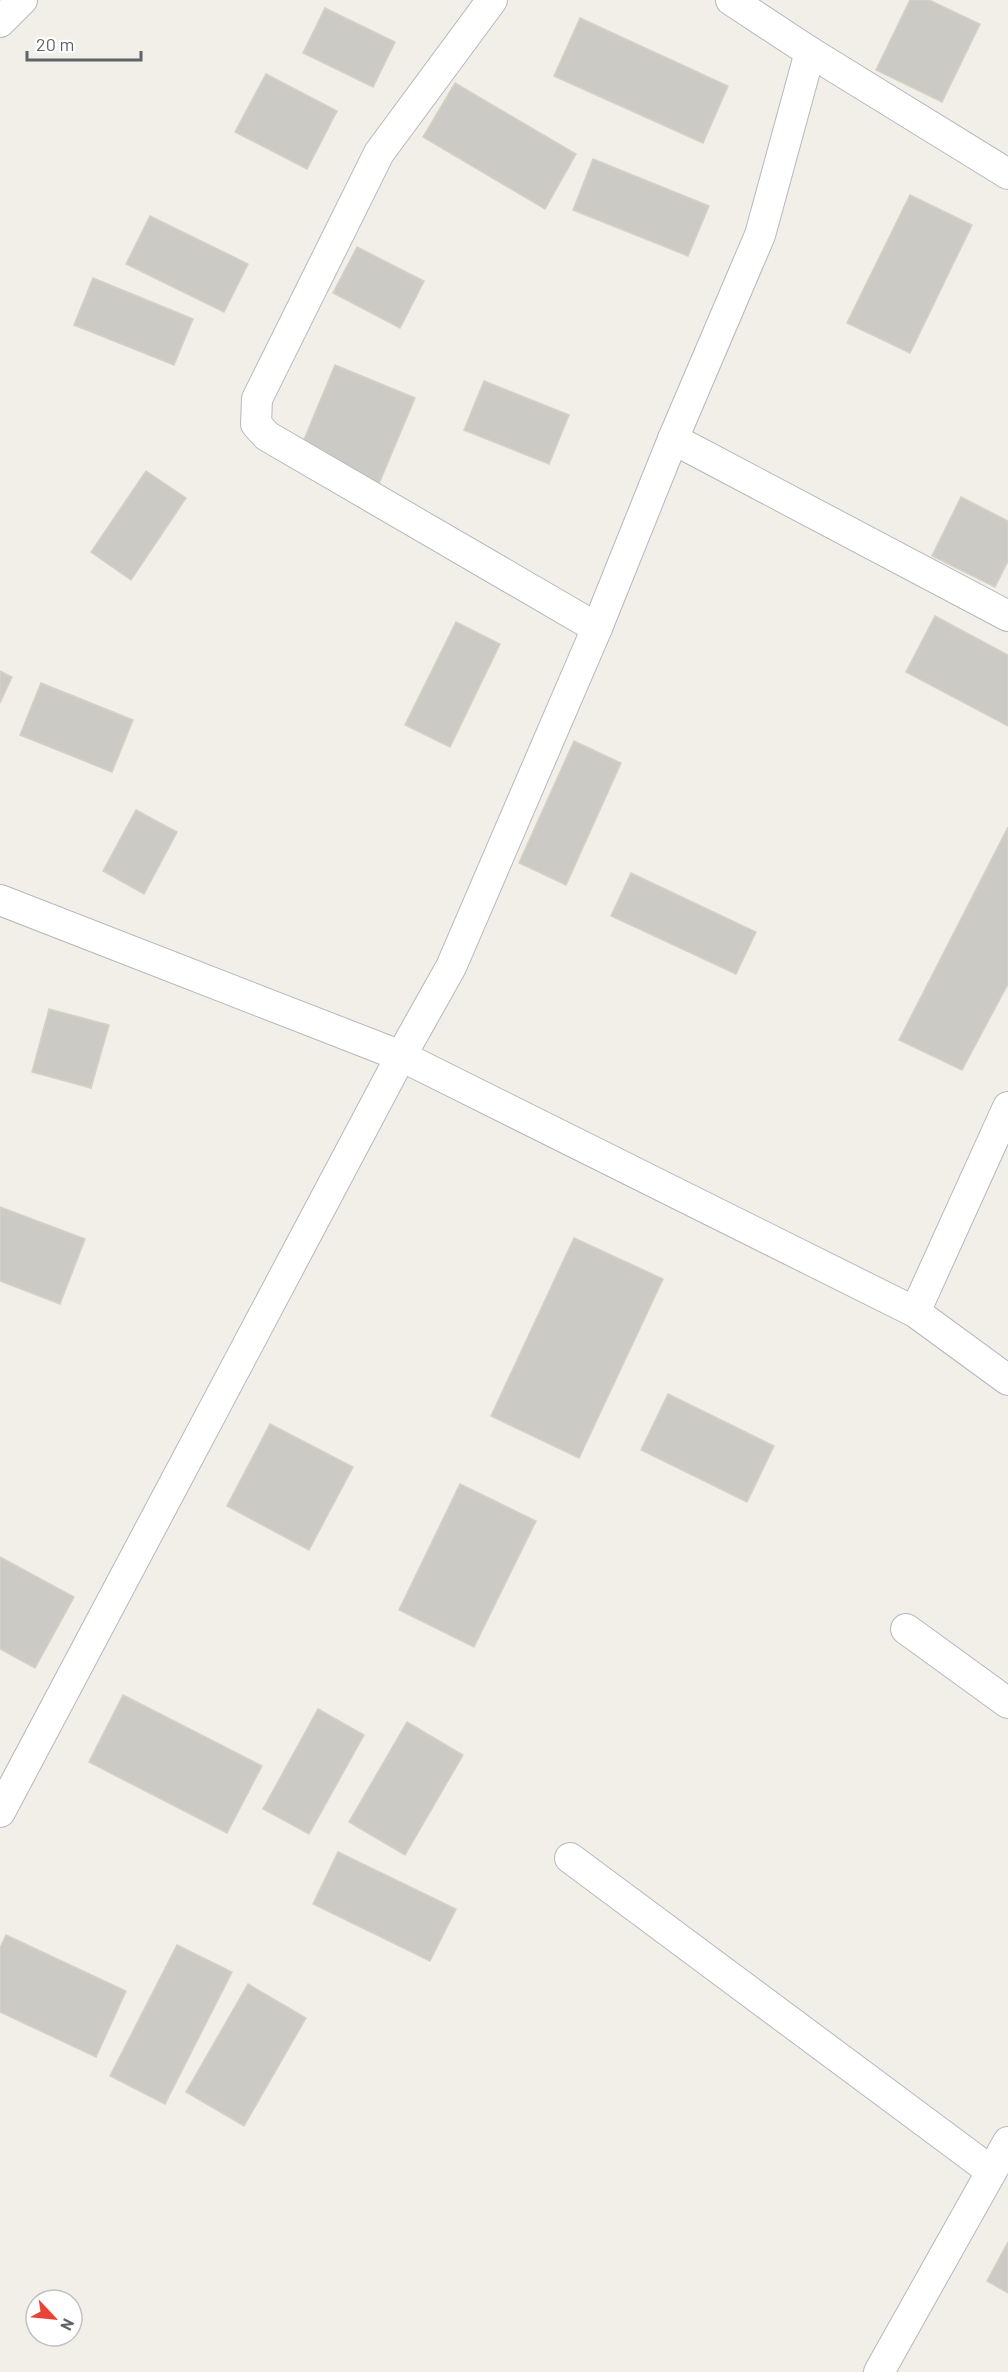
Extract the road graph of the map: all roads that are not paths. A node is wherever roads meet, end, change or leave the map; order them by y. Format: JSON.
{"nodes":[{"id":1,"x":22,"y":0,"type":"edge"},
{"id":2,"x":492,"y":0,"type":"edge"},
{"id":3,"x":731,"y":0,"type":"edge"},
{"id":4,"x":0,"y":22,"type":"edge"},
{"id":5,"x":810,"y":52,"type":"junction"},
{"id":6,"x":1008,"y":174,"type":"edge"},
{"id":7,"x":673,"y":439,"type":"junction"},
{"id":8,"x":1008,"y":616,"type":"edge"},
{"id":9,"x":597,"y":628,"type":"junction"},
{"id":10,"x":0,"y":900,"type":"edge"},
{"id":11,"x":400,"y":1056,"type":"junction"},
{"id":12,"x":1008,"y":1107,"type":"edge"},
{"id":13,"x":915,"y":1312,"type":"junction"},
{"id":14,"x":1008,"y":1380,"type":"edge"},
{"id":15,"x":906,"y":1629,"type":"dead end"},
{"id":16,"x":1008,"y":1703,"type":"edge"},
{"id":17,"x":0,"y":1812,"type":"edge"},
{"id":18,"x":570,"y":1858,"type":"dead end"},
{"id":19,"x":1008,"y":2142,"type":"edge"},
{"id":20,"x":991,"y":2171,"type":"junction"},
{"id":21,"x":879,"y":2372,"type":"edge"}],
"edges":[{"from":1,"to":4,"type":"street"},
{"from":2,"to":9,"type":"street"},
{"from":3,"to":5,"type":"street"},
{"from":5,"to":6,"type":"street"},
{"from":5,"to":7,"type":"street"},
{"from":7,"to":8,"type":"street"},
{"from":7,"to":9,"type":"street"},
{"from":9,"to":11,"type":"street"},
{"from":10,"to":11,"type":"street"},
{"from":11,"to":13,"type":"street"},
{"from":11,"to":17,"type":"street"},
{"from":12,"to":13,"type":"street"},
{"from":13,"to":14,"type":"street"},
{"from":15,"to":16,"type":"street"},
{"from":18,"to":20,"type":"street"},
{"from":19,"to":20,"type":"street"},
{"from":20,"to":21,"type":"street"}]}
